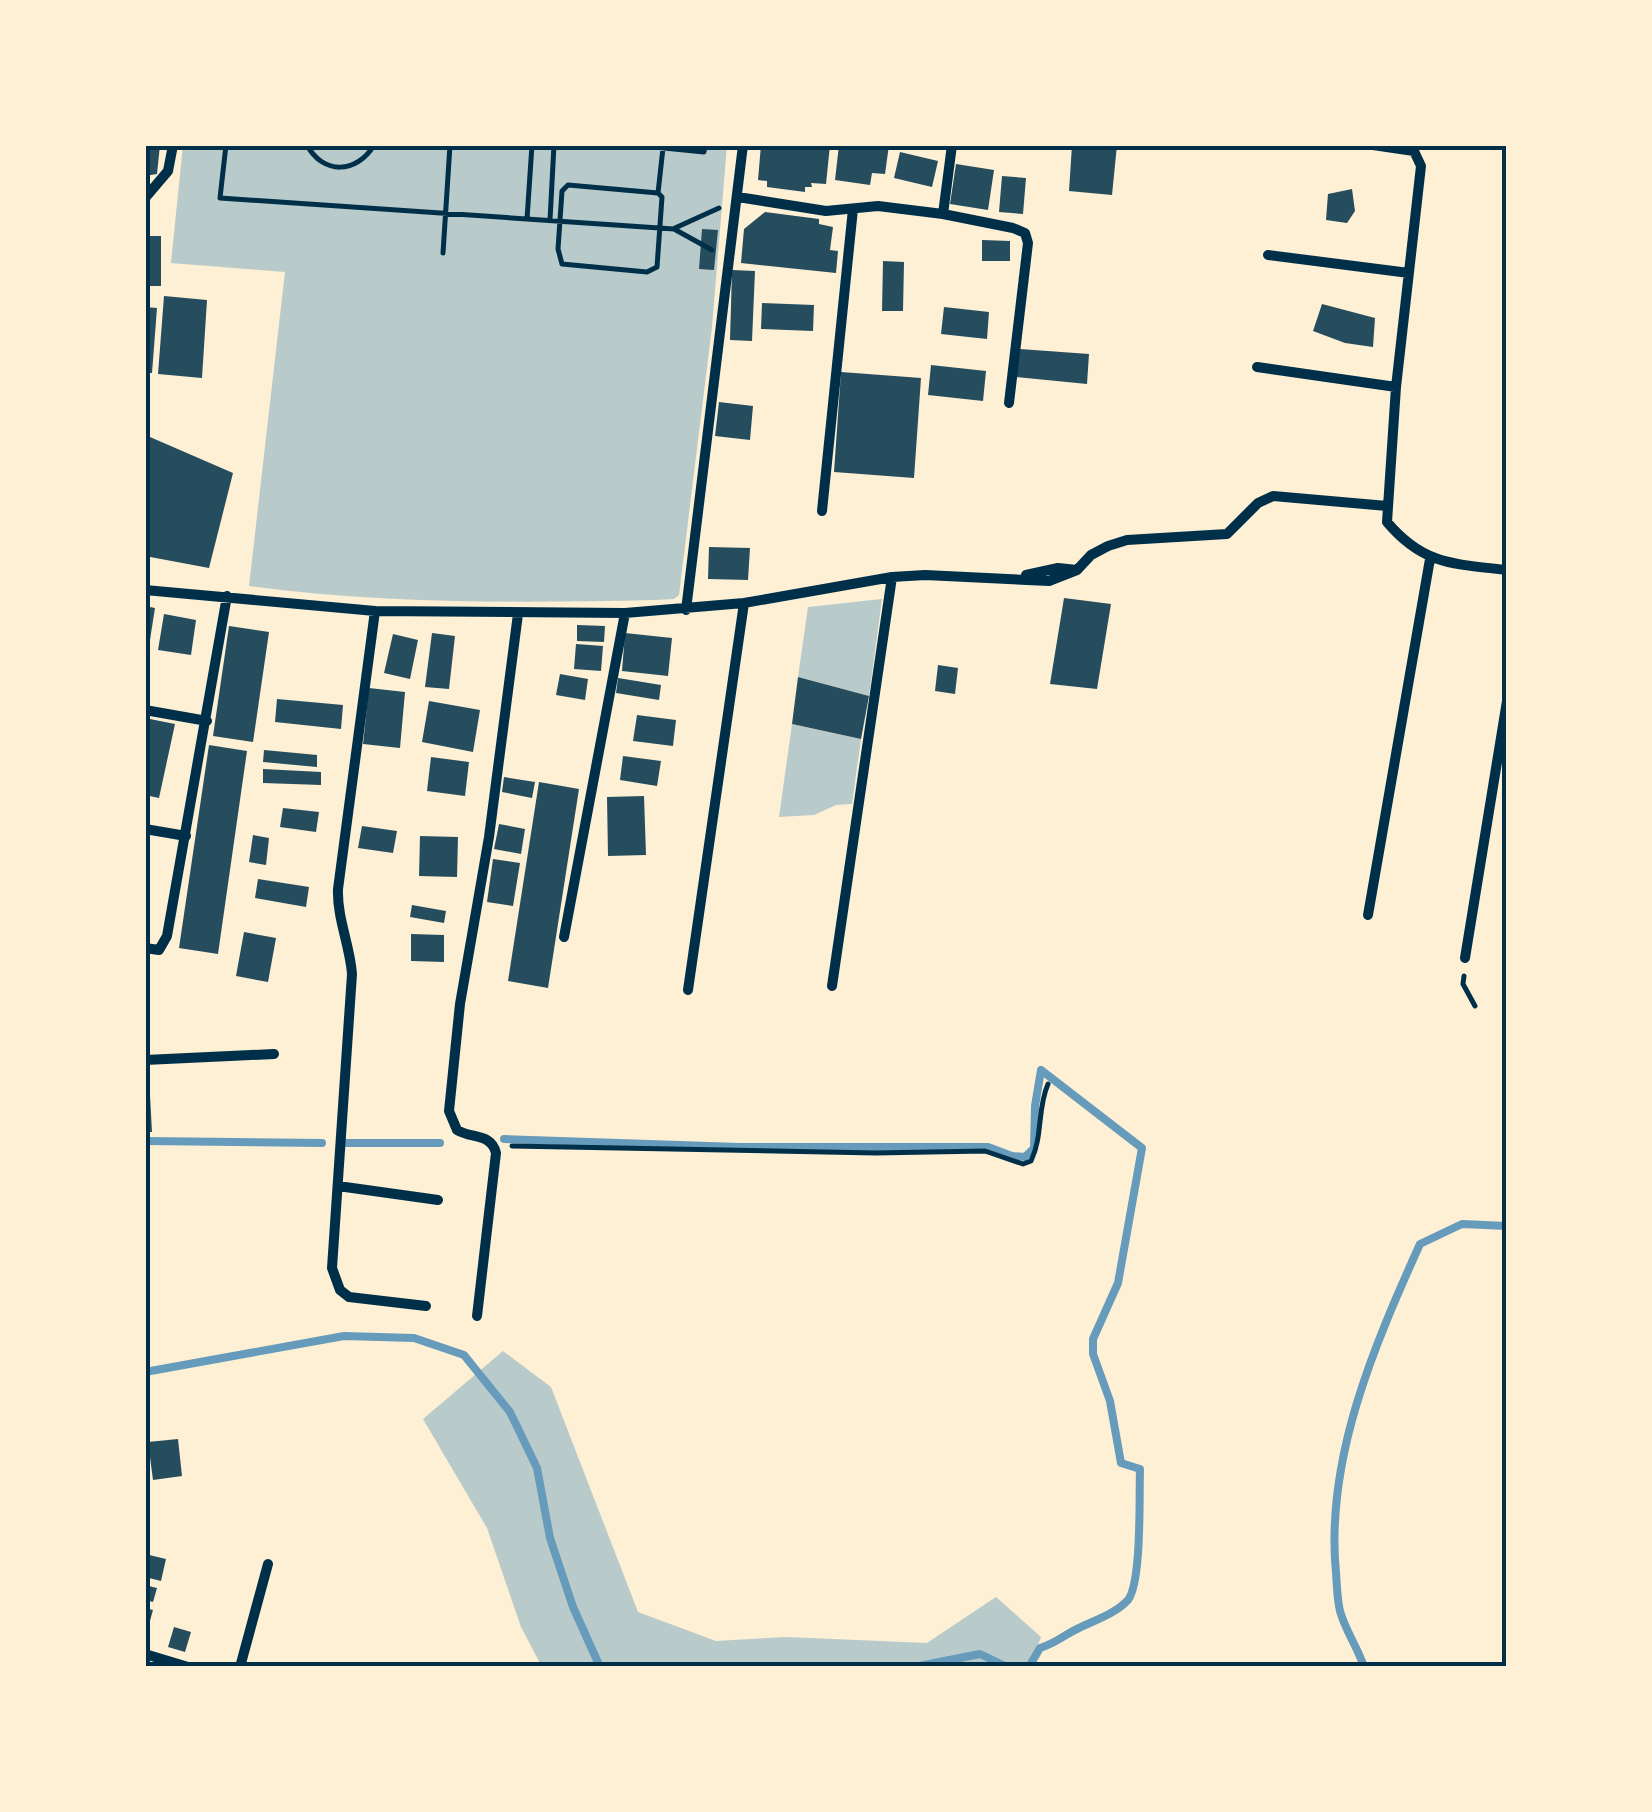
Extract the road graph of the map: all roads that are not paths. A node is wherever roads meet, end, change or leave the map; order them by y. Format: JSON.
{"nodes":[{"id":1,"x":172,"y":145,"type":"edge"},
{"id":2,"x":743,"y":145,"type":"edge"},
{"id":3,"x":952,"y":145,"type":"edge"},
{"id":4,"x":1373,"y":145,"type":"edge"},
{"id":5,"x":151,"y":184,"type":"edge"},
{"id":6,"x":738,"y":197,"type":"junction"},
{"id":7,"x":145,"y":198,"type":"edge"},
{"id":8,"x":853,"y":209,"type":"junction"},
{"id":9,"x":943,"y":214,"type":"junction"},
{"id":10,"x":1268,"y":256,"type":"dead end"},
{"id":11,"x":1409,"y":272,"type":"junction"},
{"id":12,"x":1257,"y":367,"type":"dead end"},
{"id":13,"x":1396,"y":387,"type":"junction"},
{"id":14,"x":1009,"y":403,"type":"dead end"},
{"id":15,"x":1388,"y":506,"type":"junction"},
{"id":16,"x":822,"y":511,"type":"dead end"},
{"id":17,"x":1430,"y":559,"type":"junction"},
{"id":18,"x":1507,"y":570,"type":"edge"},
{"id":19,"x":892,"y":577,"type":"junction"},
{"id":20,"x":145,"y":590,"type":"edge"},
{"id":21,"x":227,"y":596,"type":"junction"},
{"id":22,"x":744,"y":603,"type":"junction"},
{"id":23,"x":686,"y":610,"type":"junction"},
{"id":24,"x":375,"y":611,"type":"junction"},
{"id":25,"x":625,"y":613,"type":"junction"},
{"id":26,"x":518,"y":614,"type":"junction"},
{"id":27,"x":1507,"y":701,"type":"edge"},
{"id":28,"x":145,"y":710,"type":"edge"},
{"id":29,"x":206,"y":721,"type":"junction"},
{"id":30,"x":145,"y":829,"type":"edge"},
{"id":31,"x":186,"y":836,"type":"junction"},
{"id":32,"x":1368,"y":915,"type":"dead end"},
{"id":33,"x":564,"y":937,"type":"dead end"},
{"id":34,"x":145,"y":948,"type":"edge"},
{"id":35,"x":1464,"y":958,"type":"road end"},
{"id":36,"x":832,"y":986,"type":"dead end"},
{"id":37,"x":688,"y":990,"type":"dead end"},
{"id":38,"x":274,"y":1054,"type":"dead end"},
{"id":39,"x":145,"y":1060,"type":"edge"},
{"id":40,"x":338,"y":1186,"type":"junction"},
{"id":41,"x":438,"y":1200,"type":"dead end"},
{"id":42,"x":426,"y":1306,"type":"dead end"},
{"id":43,"x":477,"y":1316,"type":"dead end"},
{"id":44,"x":268,"y":1564,"type":"dead end"},
{"id":45,"x":145,"y":1654,"type":"edge"},
{"id":46,"x":188,"y":1667,"type":"edge"},
{"id":47,"x":240,"y":1667,"type":"edge"}],
"edges":[{"from":1,"to":5,"type":"street"},
{"from":2,"to":6,"type":"street"},
{"from":3,"to":9,"type":"street"},
{"from":4,"to":11,"type":"street"},
{"from":5,"to":7,"type":"street"},
{"from":6,"to":8,"type":"street"},
{"from":6,"to":23,"type":"street"},
{"from":8,"to":9,"type":"street"},
{"from":8,"to":16,"type":"street"},
{"from":9,"to":14,"type":"street"},
{"from":10,"to":11,"type":"street"},
{"from":11,"to":13,"type":"street"},
{"from":12,"to":13,"type":"street"},
{"from":13,"to":15,"type":"street"},
{"from":15,"to":17,"type":"street"},
{"from":15,"to":19,"type":"street"},
{"from":17,"to":18,"type":"street"},
{"from":17,"to":32,"type":"street"},
{"from":19,"to":22,"type":"street"},
{"from":19,"to":36,"type":"street"},
{"from":20,"to":21,"type":"street"},
{"from":21,"to":24,"type":"street"},
{"from":21,"to":29,"type":"street"},
{"from":22,"to":23,"type":"street"},
{"from":22,"to":37,"type":"street"},
{"from":23,"to":25,"type":"street"},
{"from":24,"to":26,"type":"street"},
{"from":24,"to":40,"type":"street"},
{"from":25,"to":26,"type":"street"},
{"from":25,"to":33,"type":"street"},
{"from":26,"to":43,"type":"street"},
{"from":27,"to":35,"type":"street"},
{"from":28,"to":29,"type":"street"},
{"from":29,"to":31,"type":"street"},
{"from":30,"to":31,"type":"street"},
{"from":31,"to":34,"type":"street"},
{"from":38,"to":39,"type":"street"},
{"from":40,"to":41,"type":"street"},
{"from":40,"to":42,"type":"street"},
{"from":44,"to":47,"type":"street"},
{"from":45,"to":46,"type":"street"}]}
